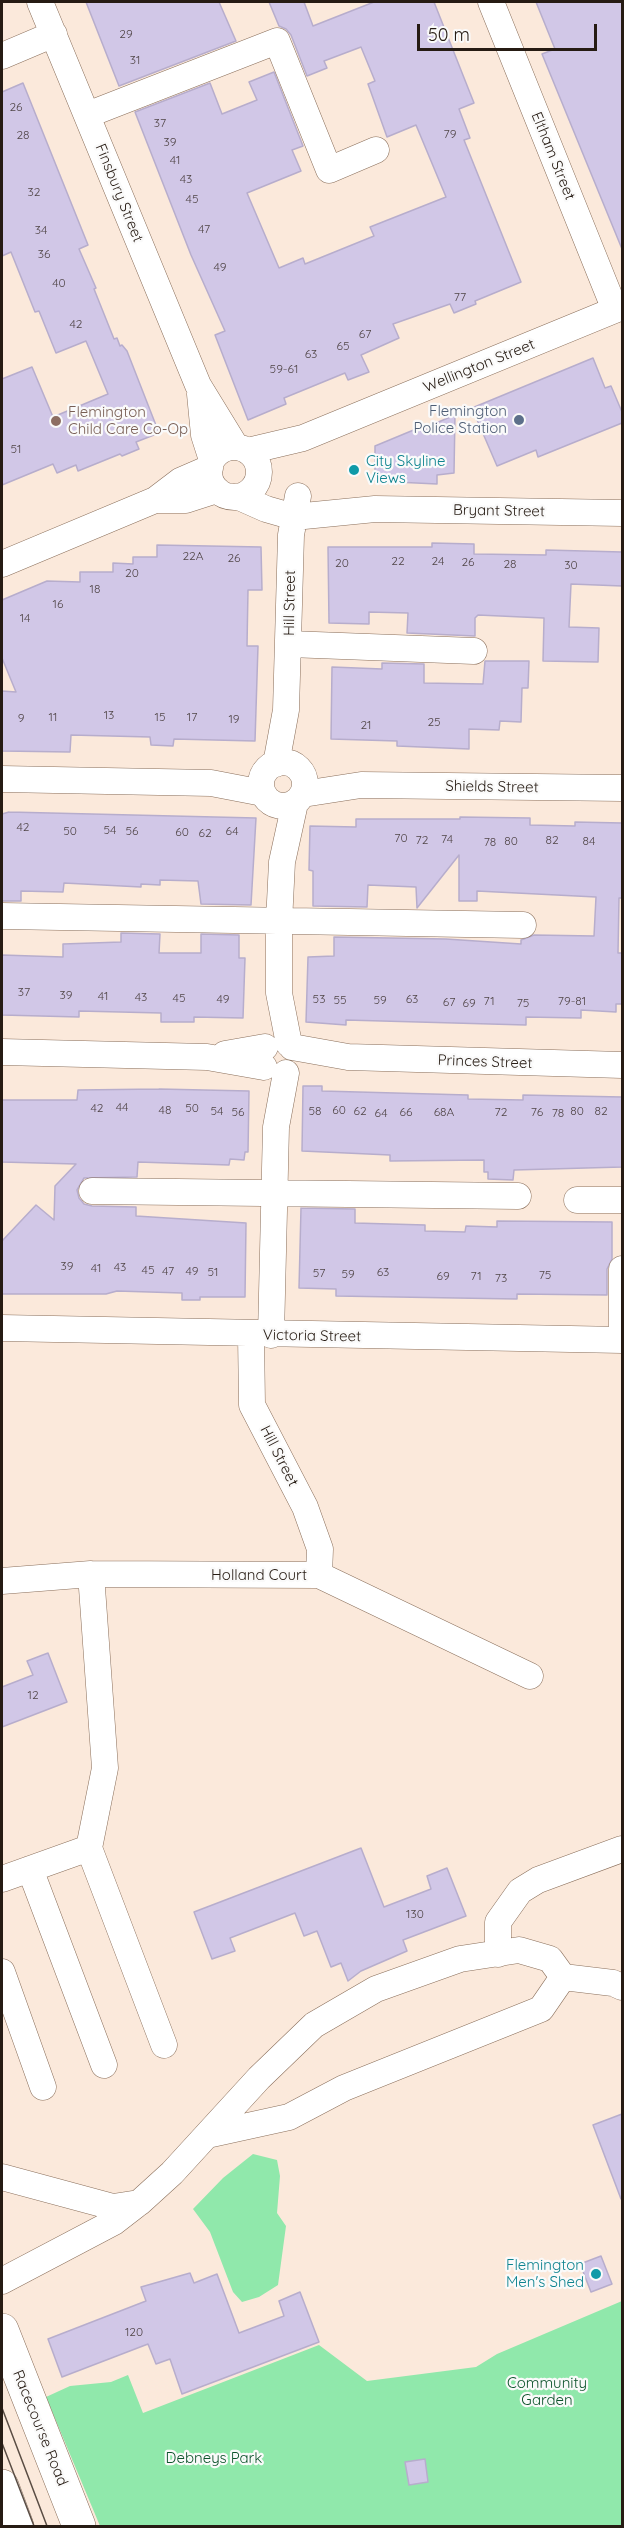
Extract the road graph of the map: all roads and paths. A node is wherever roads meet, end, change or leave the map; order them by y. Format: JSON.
{"nodes":[{"id":1,"x":40,"y":2,"type":"edge"},
{"id":2,"x":491,"y":2,"type":"edge"},
{"id":3,"x":54,"y":34,"type":"junction"},
{"id":4,"x":2,"y":56,"type":"edge"},
{"id":5,"x":87,"y":115,"type":"junction"},
{"id":6,"x":376,"y":150,"type":"dead end"},
{"id":7,"x":619,"y":309,"type":"edge"},
{"id":8,"x":198,"y":385,"type":"junction"},
{"id":9,"x":250,"y":462,"type":"junction"},
{"id":10,"x":219,"y":479,"type":"junction"},
{"id":11,"x":296,"y":506,"type":"junction"},
{"id":12,"x":622,"y":513,"type":"edge"},
{"id":13,"x":2,"y":564,"type":"edge"},
{"id":14,"x":289,"y":644,"type":"junction"},
{"id":15,"x":474,"y":651,"type":"dead end"},
{"id":16,"x":2,"y":779,"type":"edge"},
{"id":17,"x":284,"y":784,"type":"junction"},
{"id":18,"x":622,"y":788,"type":"edge"},
{"id":19,"x":2,"y":916,"type":"edge"},
{"id":20,"x":279,"y":922,"type":"junction"},
{"id":21,"x":523,"y":925,"type":"dead end"},
{"id":22,"x":2,"y":1052,"type":"edge"},
{"id":23,"x":278,"y":1057,"type":"junction"},
{"id":24,"x":622,"y":1065,"type":"edge"},
{"id":25,"x":92,"y":1191,"type":"dead end"},
{"id":26,"x":274,"y":1192,"type":"junction"},
{"id":27,"x":519,"y":1196,"type":"dead end"},
{"id":28,"x":577,"y":1200,"type":"dead end"},
{"id":29,"x":622,"y":1200,"type":"edge"},
{"id":30,"x":622,"y":1269,"type":"edge"},
{"id":31,"x":2,"y":1328,"type":"edge"},
{"id":32,"x":261,"y":1335,"type":"junction"},
{"id":33,"x":622,"y":1341,"type":"edge"},
{"id":34,"x":91,"y":1574,"type":"junction"},
{"id":35,"x":319,"y":1575,"type":"junction"},
{"id":36,"x":2,"y":1581,"type":"edge"},
{"id":37,"x":530,"y":1676,"type":"dead end"},
{"id":38,"x":89,"y":1848,"type":"junction"},
{"id":39,"x":622,"y":1849,"type":"edge"},
{"id":40,"x":30,"y":1869,"type":"junction"},
{"id":41,"x":2,"y":1879,"type":"edge"},
{"id":42,"x":498,"y":1954,"type":"junction"},
{"id":43,"x":2,"y":1972,"type":"edge"},
{"id":44,"x":563,"y":1977,"type":"junction"},
{"id":45,"x":622,"y":1987,"type":"edge"},
{"id":46,"x":164,"y":2044,"type":"dead end"},
{"id":47,"x":104,"y":2065,"type":"dead end"},
{"id":48,"x":43,"y":2087,"type":"dead end"},
{"id":49,"x":207,"y":2135,"type":"junction"},
{"id":50,"x":2,"y":2177,"type":"edge"},
{"id":51,"x":139,"y":2203,"type":"junction"},
{"id":52,"x":2,"y":2281,"type":"edge"},
{"id":53,"x":2,"y":2330,"type":"edge"},
{"id":54,"x":2,"y":2486,"type":"edge"},
{"id":55,"x":15,"y":2525,"type":"edge"},
{"id":56,"x":79,"y":2526,"type":"edge"}],
"edges":[{"from":1,"to":3,"type":"street","name":"Finsbury Street"},
{"from":2,"to":7,"type":"street","name":"Eltham Street"},
{"from":3,"to":4,"type":"street"},
{"from":3,"to":5,"type":"street","name":"Finsbury Street"},
{"from":5,"to":6,"type":"street"},
{"from":5,"to":8,"type":"street","name":"Finsbury Street"},
{"from":7,"to":9,"type":"street","name":"Wellington Street"},
{"from":8,"to":9,"type":"street","name":"Finsbury Street"},
{"from":8,"to":10,"type":"street","name":"Finsbury Street"},
{"from":9,"to":10,"type":"street"},
{"from":9,"to":10,"type":"street"},
{"from":9,"to":11,"type":"street","name":"Bryant Street"},
{"from":10,"to":11,"type":"street","name":"Bryant Street"},
{"from":10,"to":13,"type":"street"},
{"from":11,"to":12,"type":"street","name":"Bryant Street"},
{"from":11,"to":14,"type":"street","name":"Hill Street"},
{"from":14,"to":15,"type":"street"},
{"from":14,"to":17,"type":"street","name":"Hill Street"},
{"from":16,"to":17,"type":"street","name":"Shields Street"},
{"from":17,"to":18,"type":"street","name":"Shields Street"},
{"from":17,"to":20,"type":"street","name":"Hill Street"},
{"from":19,"to":20,"type":"street"},
{"from":20,"to":21,"type":"street"},
{"from":20,"to":23,"type":"street","name":"Hill Street"},
{"from":22,"to":23,"type":"street","name":"Princes Street"},
{"from":23,"to":24,"type":"street","name":"Princes Street"},
{"from":23,"to":26,"type":"street","name":"Hill Street"},
{"from":25,"to":26,"type":"street"},
{"from":26,"to":27,"type":"street"},
{"from":26,"to":32,"type":"street","name":"Hill Street"},
{"from":28,"to":29,"type":"street"},
{"from":30,"to":33,"type":"street"},
{"from":31,"to":32,"type":"street","name":"Victoria Street"},
{"from":32,"to":33,"type":"street","name":"Victoria Street"},
{"from":32,"to":35,"type":"street","name":"Hill Street"},
{"from":34,"to":35,"type":"street","name":"Holland Court"},
{"from":34,"to":36,"type":"street","name":"Holland Court"},
{"from":34,"to":38,"type":"street"},
{"from":35,"to":37,"type":"street","name":"Holland Court"},
{"from":38,"to":40,"type":"street"},
{"from":38,"to":46,"type":"street"},
{"from":39,"to":42,"type":"street"},
{"from":40,"to":41,"type":"street"},
{"from":40,"to":47,"type":"street"},
{"from":42,"to":44,"type":"street"},
{"from":42,"to":49,"type":"street"},
{"from":43,"to":48,"type":"street"},
{"from":44,"to":45,"type":"street"},
{"from":44,"to":49,"type":"street"},
{"from":49,"to":51,"type":"street"},
{"from":50,"to":51,"type":"street"},
{"from":51,"to":52,"type":"street"},
{"from":53,"to":56,"type":"highway","name":"Racecourse Road"},
{"from":54,"to":55,"type":"highway"}]}
